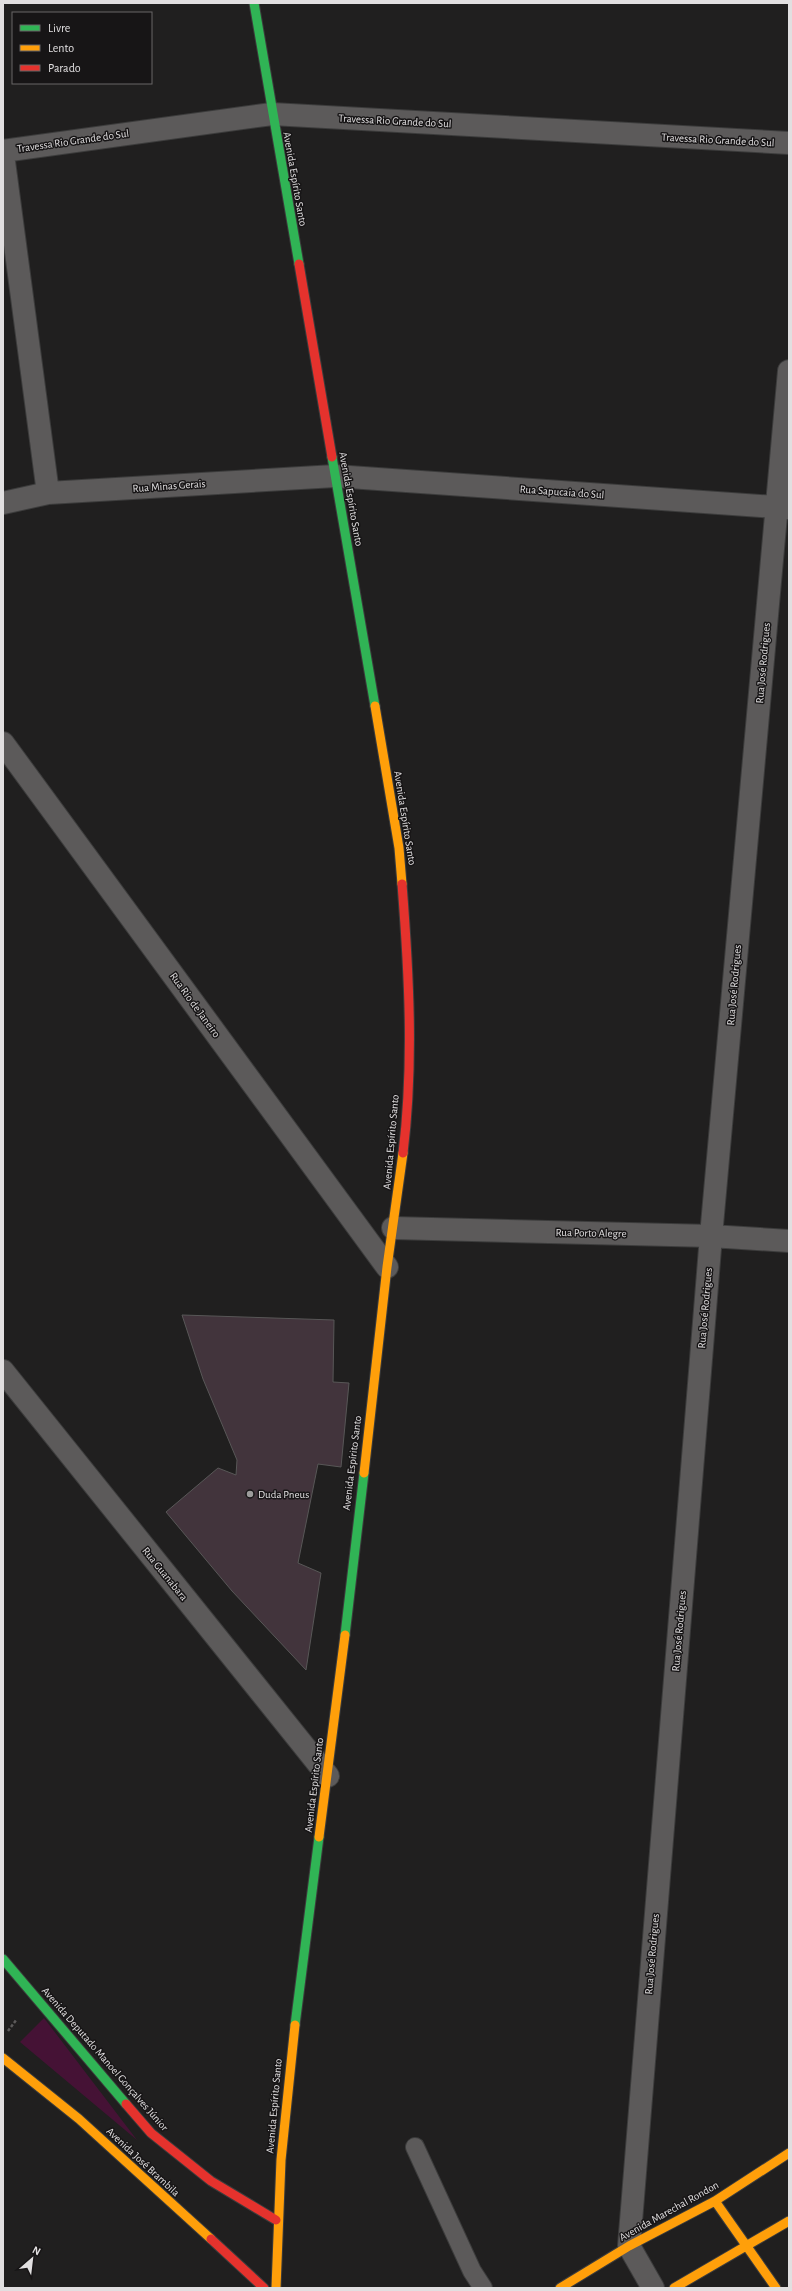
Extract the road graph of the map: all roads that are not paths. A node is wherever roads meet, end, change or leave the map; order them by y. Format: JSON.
{"nodes":[{"id":1,"x":254,"y":3,"type":"edge"},
{"id":2,"x":272,"y":114,"type":"junction"},
{"id":3,"x":789,"y":143,"type":"edge"},
{"id":4,"x":3,"y":151,"type":"edge"},
{"id":5,"x":3,"y":154,"type":"edge"},
{"id":6,"x":789,"y":371,"type":"edge"},
{"id":7,"x":335,"y":476,"type":"junction"},
{"id":8,"x":48,"y":493,"type":"junction"},
{"id":9,"x":3,"y":503,"type":"edge"},
{"id":10,"x":783,"y":508,"type":"edge"},
{"id":11,"x":3,"y":743,"type":"edge"},
{"id":12,"x":393,"y":1228,"type":"junction"},
{"id":13,"x":711,"y":1236,"type":"junction"},
{"id":14,"x":789,"y":1241,"type":"edge"},
{"id":15,"x":387,"y":1266,"type":"junction"},
{"id":16,"x":3,"y":1371,"type":"edge"},
{"id":17,"x":328,"y":1776,"type":"junction"},
{"id":18,"x":3,"y":1959,"type":"edge"},
{"id":19,"x":3,"y":2058,"type":"edge"},
{"id":20,"x":415,"y":2147,"type":"dead end"},
{"id":21,"x":789,"y":2153,"type":"edge"},
{"id":22,"x":715,"y":2200,"type":"junction"},
{"id":23,"x":276,"y":2220,"type":"junction"},
{"id":24,"x":789,"y":2221,"type":"edge"},
{"id":25,"x":629,"y":2246,"type":"junction"},
{"id":26,"x":745,"y":2246,"type":"junction"},
{"id":27,"x":264,"y":2288,"type":"edge"},
{"id":28,"x":276,"y":2288,"type":"edge"},
{"id":29,"x":483,"y":2288,"type":"edge"},
{"id":30,"x":560,"y":2288,"type":"edge"},
{"id":31,"x":653,"y":2288,"type":"edge"},
{"id":32,"x":674,"y":2288,"type":"edge"},
{"id":33,"x":776,"y":2288,"type":"edge"}],
"edges":[{"from":1,"to":2,"type":"main road","name":"Avenida Espírito Santo"},
{"from":2,"to":3,"type":"street","name":"Travessa Rio Grande do Sul"},
{"from":2,"to":4,"type":"street","name":"Travessa Rio Grande do Sul"},
{"from":2,"to":7,"type":"main road","name":"Avenida Espírito Santo"},
{"from":5,"to":8,"type":"street"},
{"from":6,"to":10,"type":"street","name":"Rua José Rodrigues"},
{"from":7,"to":8,"type":"street","name":"Rua Minas Gerais"},
{"from":7,"to":10,"type":"street","name":"Rua Sapucaia do Sul"},
{"from":7,"to":12,"type":"main road","name":"Avenida Espírito Santo"},
{"from":8,"to":9,"type":"street","name":"Rua Minas Gerais"},
{"from":10,"to":13,"type":"street","name":"Rua José Rodrigues"},
{"from":11,"to":15,"type":"street","name":"Rua Rio de Janeiro"},
{"from":12,"to":13,"type":"street","name":"Rua Porto Alegre"},
{"from":12,"to":15,"type":"main road","name":"Avenida Espírito Santo"},
{"from":13,"to":14,"type":"street","name":"Rua Porto Alegre"},
{"from":13,"to":25,"type":"street","name":"Rua José Rodrigues"},
{"from":15,"to":17,"type":"main road","name":"Avenida Espírito Santo"},
{"from":16,"to":17,"type":"street","name":"Rua Guanabara"},
{"from":17,"to":23,"type":"main road","name":"Avenida Espírito Santo"},
{"from":18,"to":23,"type":"main road","name":"Avenida Deputado Manoel Gonçalves Júnior"},
{"from":19,"to":27,"type":"main road","name":"Avenida José Brambila"},
{"from":20,"to":29,"type":"lane"},
{"from":21,"to":22,"type":"main road","name":"Avenida Marechal Rondon"},
{"from":22,"to":25,"type":"main road","name":"Avenida Marechal Rondon"},
{"from":22,"to":26,"type":"main road"},
{"from":23,"to":28,"type":"main road","name":"Avenida Espírito Santo"},
{"from":24,"to":26,"type":"main road"},
{"from":25,"to":30,"type":"main road","name":"Avenida Marechal Rondon"},
{"from":25,"to":31,"type":"street"},
{"from":26,"to":32,"type":"main road"},
{"from":26,"to":33,"type":"main road"}]}
